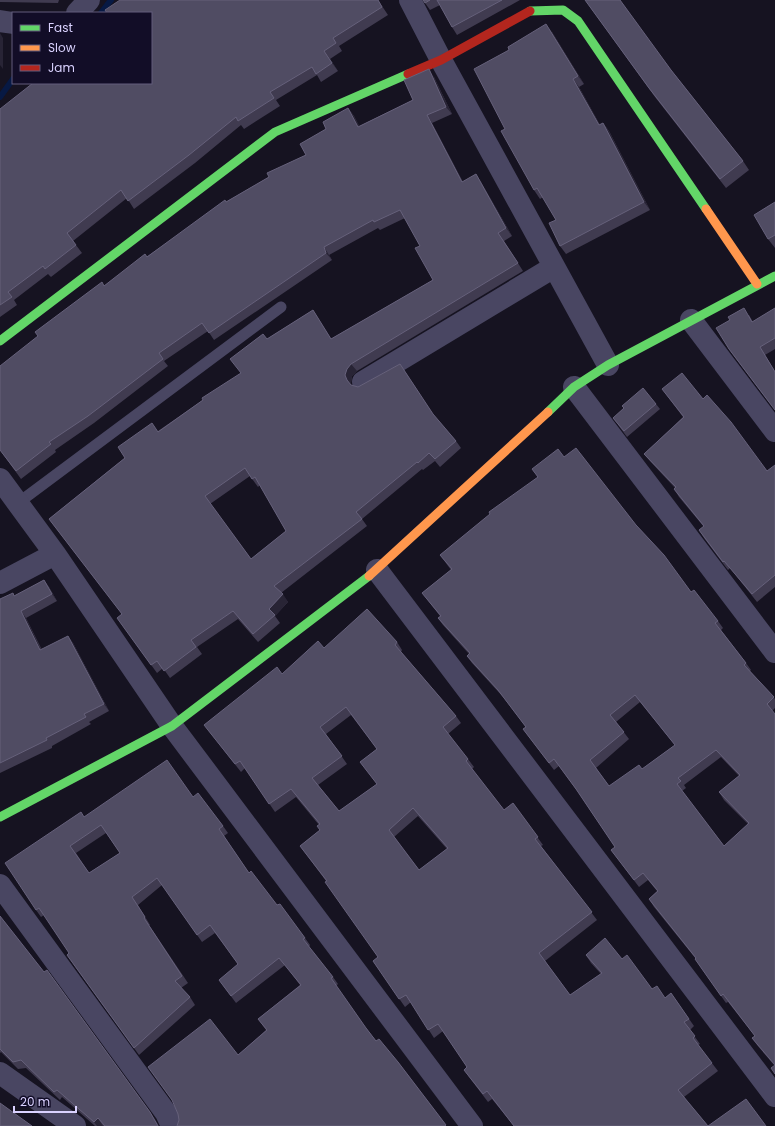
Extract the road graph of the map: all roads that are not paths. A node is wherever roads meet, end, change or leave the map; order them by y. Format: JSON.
{"nodes":[{"id":1,"x":89,"y":0,"type":"edge"},
{"id":2,"x":410,"y":0,"type":"edge"},
{"id":3,"x":78,"y":12,"type":"edge"},
{"id":4,"x":0,"y":21,"type":"edge"},
{"id":5,"x":12,"y":23,"type":"edge"},
{"id":6,"x":441,"y":60,"type":"junction"},
{"id":7,"x":554,"y":267,"type":"junction"},
{"id":8,"x":775,"y":276,"type":"edge"},
{"id":9,"x":757,"y":284,"type":"junction"},
{"id":10,"x":281,"y":307,"type":"dead end"},
{"id":11,"x":691,"y":320,"type":"junction"},
{"id":12,"x":0,"y":341,"type":"edge"},
{"id":13,"x":608,"y":365,"type":"junction"},
{"id":14,"x":363,"y":382,"type":"edge"},
{"id":15,"x":574,"y":387,"type":"junction"},
{"id":16,"x":775,"y":431,"type":"edge"},
{"id":17,"x":0,"y":480,"type":"edge"},
{"id":18,"x":18,"y":503,"type":"junction"},
{"id":19,"x":55,"y":554,"type":"junction"},
{"id":20,"x":377,"y":570,"type":"junction"},
{"id":21,"x":0,"y":584,"type":"edge"},
{"id":22,"x":775,"y":652,"type":"edge"},
{"id":23,"x":172,"y":726,"type":"junction"},
{"id":24,"x":0,"y":817,"type":"edge"},
{"id":25,"x":0,"y":885,"type":"edge"},
{"id":26,"x":0,"y":1073,"type":"edge"},
{"id":27,"x":775,"y":1096,"type":"edge"},
{"id":28,"x":75,"y":1126,"type":"edge"},
{"id":29,"x":172,"y":1126,"type":"edge"},
{"id":30,"x":472,"y":1126,"type":"edge"}],
"edges":[{"from":1,"to":3,"type":"street"},
{"from":2,"to":6,"type":"street"},
{"from":4,"to":5,"type":"street"},
{"from":6,"to":7,"type":"street"},
{"from":6,"to":9,"type":"street"},
{"from":6,"to":12,"type":"street"},
{"from":7,"to":13,"type":"street"},
{"from":7,"to":14,"type":"street"},
{"from":8,"to":9,"type":"street"},
{"from":9,"to":11,"type":"street"},
{"from":10,"to":18,"type":"lane"},
{"from":11,"to":13,"type":"street"},
{"from":11,"to":16,"type":"street"},
{"from":13,"to":15,"type":"street"},
{"from":15,"to":20,"type":"street"},
{"from":15,"to":22,"type":"street"},
{"from":17,"to":18,"type":"street"},
{"from":18,"to":19,"type":"street"},
{"from":19,"to":21,"type":"street"},
{"from":19,"to":23,"type":"street"},
{"from":20,"to":23,"type":"street"},
{"from":20,"to":27,"type":"street"},
{"from":23,"to":24,"type":"street"},
{"from":23,"to":30,"type":"street"},
{"from":25,"to":29,"type":"street"},
{"from":26,"to":28,"type":"street"}]}
